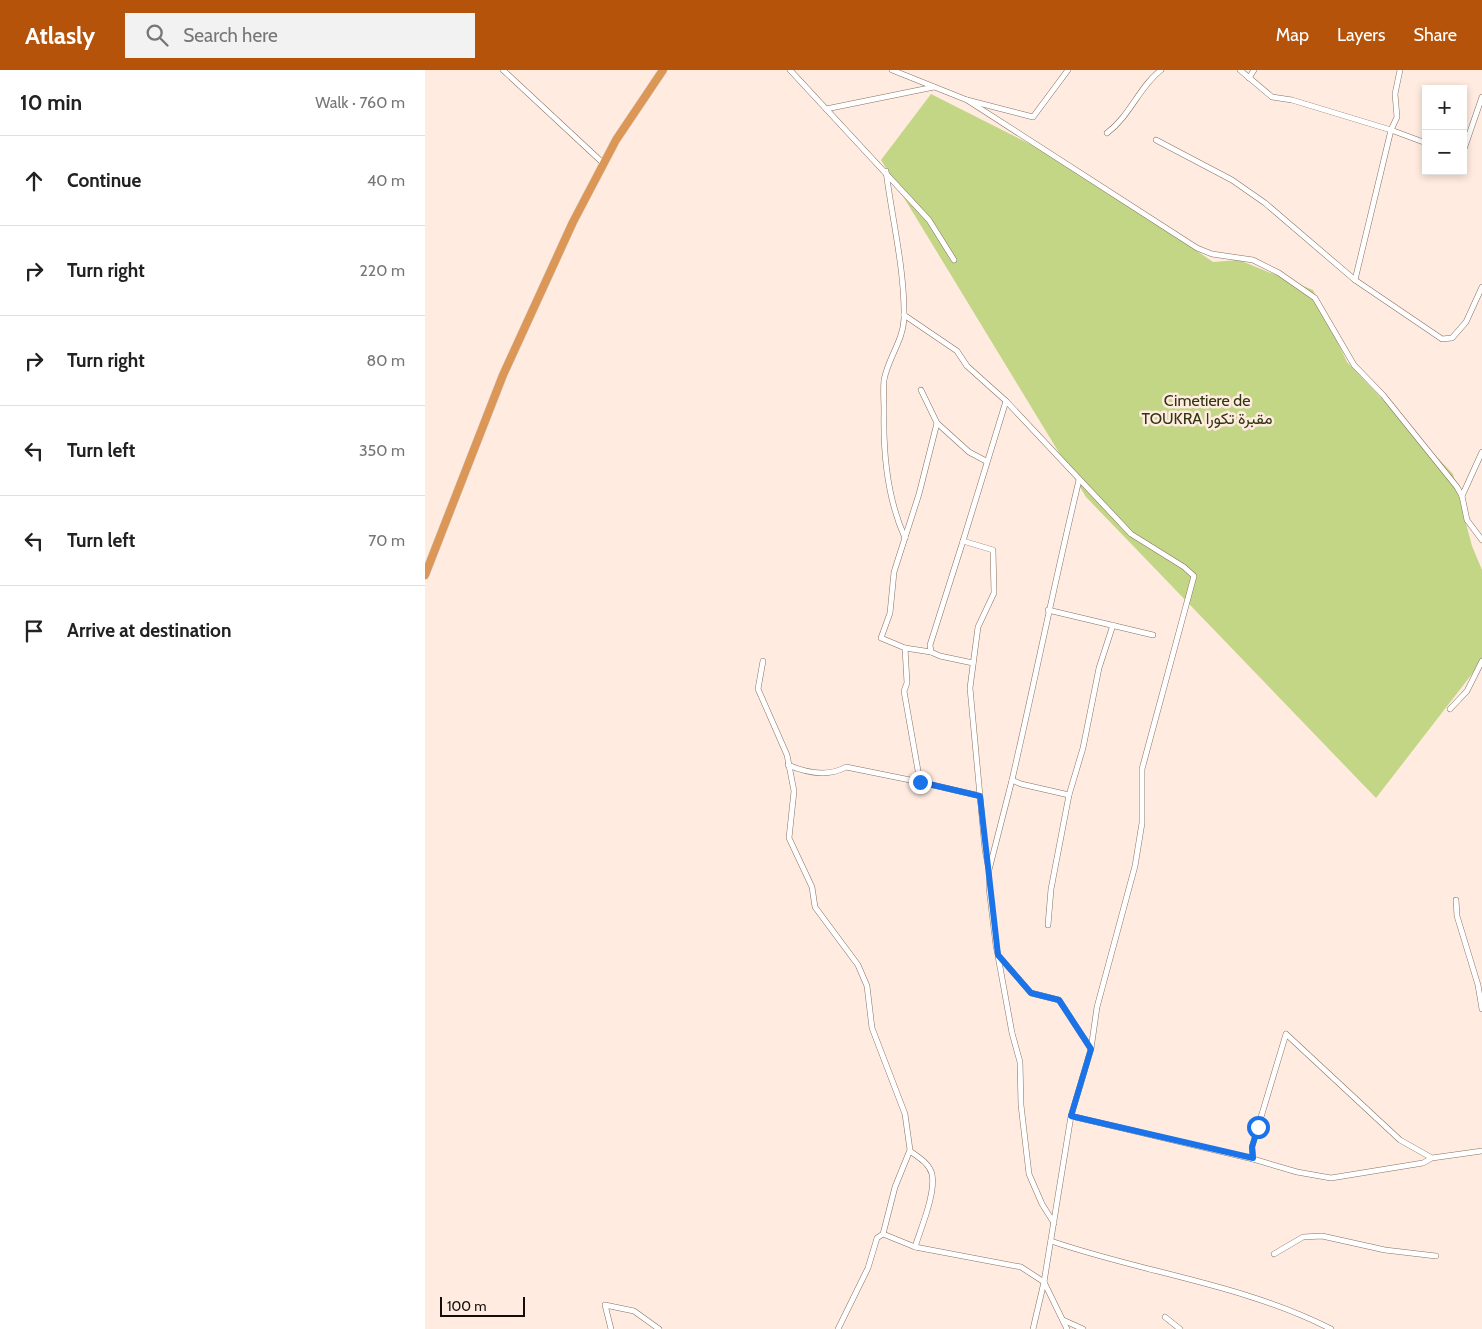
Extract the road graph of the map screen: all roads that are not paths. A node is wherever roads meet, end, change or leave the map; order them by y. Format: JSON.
{"nodes":[{"id":1,"x":503,"y":70,"type":"edge"},
{"id":2,"x":663,"y":70,"type":"edge"},
{"id":3,"x":790,"y":70,"type":"edge"},
{"id":4,"x":892,"y":70,"type":"edge"},
{"id":5,"x":1068,"y":70,"type":"edge"},
{"id":6,"x":1161,"y":70,"type":"edge"},
{"id":7,"x":1240,"y":70,"type":"edge"},
{"id":8,"x":1254,"y":70,"type":"edge"},
{"id":9,"x":1400,"y":70,"type":"edge"},
{"id":10,"x":1249,"y":78,"type":"junction"},
{"id":11,"x":935,"y":87,"type":"junction"},
{"id":12,"x":1482,"y":97,"type":"edge"},
{"id":13,"x":967,"y":100,"type":"junction"},
{"id":14,"x":826,"y":109,"type":"junction"},
{"id":15,"x":1391,"y":130,"type":"junction"},
{"id":16,"x":1107,"y":133,"type":"dead end"},
{"id":17,"x":1156,"y":140,"type":"dead end"},
{"id":18,"x":1467,"y":140,"type":"edge"},
{"id":19,"x":1422,"y":142,"type":"edge"},
{"id":20,"x":603,"y":163,"type":"junction"},
{"id":21,"x":886,"y":171,"type":"junction"},
{"id":22,"x":954,"y":260,"type":"dead end"},
{"id":23,"x":1355,"y":280,"type":"junction"},
{"id":24,"x":1482,"y":287,"type":"edge"},
{"id":25,"x":904,"y":315,"type":"junction"},
{"id":26,"x":921,"y":390,"type":"dead end"},
{"id":27,"x":1006,"y":401,"type":"junction"},
{"id":28,"x":937,"y":424,"type":"junction"},
{"id":29,"x":1482,"y":452,"type":"edge"},
{"id":30,"x":986,"y":461,"type":"junction"},
{"id":31,"x":1079,"y":480,"type":"junction"},
{"id":32,"x":1462,"y":496,"type":"junction"},
{"id":33,"x":905,"y":538,"type":"junction"},
{"id":34,"x":963,"y":540,"type":"junction"},
{"id":35,"x":1482,"y":540,"type":"edge"},
{"id":36,"x":425,"y":575,"type":"edge"},
{"id":37,"x":1048,"y":610,"type":"junction"},
{"id":38,"x":1113,"y":625,"type":"junction"},
{"id":39,"x":1153,"y":635,"type":"dead end"},
{"id":40,"x":905,"y":648,"type":"junction"},
{"id":41,"x":931,"y":652,"type":"junction"},
{"id":42,"x":1482,"y":661,"type":"edge"},
{"id":43,"x":763,"y":662,"type":"dead end"},
{"id":44,"x":973,"y":663,"type":"junction"},
{"id":45,"x":1450,"y":709,"type":"dead end"},
{"id":46,"x":788,"y":765,"type":"junction"},
{"id":47,"x":1012,"y":780,"type":"junction"},
{"id":48,"x":920,"y":782,"type":"junction"},
{"id":49,"x":1069,"y":795,"type":"junction"},
{"id":50,"x":980,"y":796,"type":"junction"},
{"id":51,"x":989,"y":870,"type":"junction"},
{"id":52,"x":1456,"y":900,"type":"dead end"},
{"id":53,"x":1048,"y":925,"type":"dead end"},
{"id":54,"x":998,"y":955,"type":"junction"},
{"id":55,"x":1482,"y":1009,"type":"edge"},
{"id":56,"x":1091,"y":1049,"type":"junction"},
{"id":57,"x":1071,"y":1116,"type":"junction"},
{"id":58,"x":910,"y":1151,"type":"dead end"},
{"id":59,"x":1482,"y":1151,"type":"edge"},
{"id":60,"x":1253,"y":1158,"type":"junction"},
{"id":61,"x":1432,"y":1158,"type":"junction"},
{"id":62,"x":1055,"y":1224,"type":"junction"},
{"id":63,"x":883,"y":1234,"type":"junction"},
{"id":64,"x":1051,"y":1241,"type":"junction"},
{"id":65,"x":915,"y":1247,"type":"junction"},
{"id":66,"x":1274,"y":1254,"type":"dead end"},
{"id":67,"x":1436,"y":1256,"type":"dead end"},
{"id":68,"x":1044,"y":1282,"type":"junction"},
{"id":69,"x":1165,"y":1317,"type":"dead end"},
{"id":70,"x":1063,"y":1320,"type":"junction"},
{"id":71,"x":611,"y":1329,"type":"edge"},
{"id":72,"x":659,"y":1329,"type":"edge"},
{"id":73,"x":838,"y":1329,"type":"edge"},
{"id":74,"x":1033,"y":1329,"type":"edge"},
{"id":75,"x":1067,"y":1329,"type":"edge"},
{"id":76,"x":1083,"y":1329,"type":"edge"},
{"id":77,"x":1180,"y":1329,"type":"edge"},
{"id":78,"x":1331,"y":1329,"type":"edge"}],
"edges":[{"from":1,"to":20,"type":"street"},
{"from":2,"to":20,"type":"highway"},
{"from":3,"to":14,"type":"street"},
{"from":4,"to":11,"type":"street"},
{"from":5,"to":13,"type":"street"},
{"from":6,"to":16,"type":"street"},
{"from":7,"to":10,"type":"street"},
{"from":8,"to":10,"type":"street"},
{"from":9,"to":15,"type":"street"},
{"from":10,"to":15,"type":"street"},
{"from":11,"to":13,"type":"street"},
{"from":11,"to":14,"type":"street"},
{"from":12,"to":18,"type":"street"},
{"from":13,"to":32,"type":"street"},
{"from":14,"to":21,"type":"street"},
{"from":15,"to":19,"type":"street"},
{"from":15,"to":23,"type":"street"},
{"from":17,"to":23,"type":"street"},
{"from":20,"to":36,"type":"highway"},
{"from":21,"to":22,"type":"street"},
{"from":21,"to":25,"type":"street"},
{"from":23,"to":24,"type":"street"},
{"from":25,"to":27,"type":"street"},
{"from":25,"to":33,"type":"street"},
{"from":26,"to":28,"type":"street"},
{"from":27,"to":30,"type":"street"},
{"from":27,"to":31,"type":"street"},
{"from":28,"to":30,"type":"street"},
{"from":28,"to":33,"type":"street"},
{"from":29,"to":32,"type":"street"},
{"from":30,"to":34,"type":"street"},
{"from":31,"to":37,"type":"street"},
{"from":31,"to":56,"type":"street"},
{"from":32,"to":35,"type":"street"},
{"from":33,"to":40,"type":"street"},
{"from":34,"to":41,"type":"street"},
{"from":34,"to":44,"type":"street"},
{"from":37,"to":38,"type":"street"},
{"from":37,"to":47,"type":"street"},
{"from":38,"to":39,"type":"street"},
{"from":38,"to":49,"type":"street"},
{"from":40,"to":41,"type":"street"},
{"from":40,"to":48,"type":"street"},
{"from":41,"to":44,"type":"street"},
{"from":42,"to":45,"type":"street"},
{"from":43,"to":46,"type":"street"},
{"from":44,"to":50,"type":"street"},
{"from":46,"to":48,"type":"street"},
{"from":46,"to":63,"type":"street"},
{"from":47,"to":49,"type":"street"},
{"from":47,"to":51,"type":"street"},
{"from":48,"to":50,"type":"street"},
{"from":49,"to":53,"type":"street"},
{"from":50,"to":51,"type":"street"},
{"from":51,"to":54,"type":"street"},
{"from":52,"to":55,"type":"street"},
{"from":54,"to":56,"type":"street"},
{"from":54,"to":62,"type":"street"},
{"from":56,"to":57,"type":"street"},
{"from":57,"to":60,"type":"street"},
{"from":57,"to":62,"type":"street"},
{"from":58,"to":65,"type":"street"},
{"from":59,"to":61,"type":"street"},
{"from":60,"to":61,"type":"street"},
{"from":60,"to":61,"type":"street"},
{"from":62,"to":64,"type":"street"},
{"from":63,"to":65,"type":"street"},
{"from":63,"to":73,"type":"street"},
{"from":64,"to":68,"type":"street"},
{"from":64,"to":78,"type":"street"},
{"from":65,"to":68,"type":"street"},
{"from":66,"to":67,"type":"street"},
{"from":68,"to":70,"type":"street"},
{"from":68,"to":74,"type":"street"},
{"from":69,"to":77,"type":"street"},
{"from":70,"to":75,"type":"street"},
{"from":70,"to":76,"type":"street"},
{"from":71,"to":72,"type":"street"}]}
